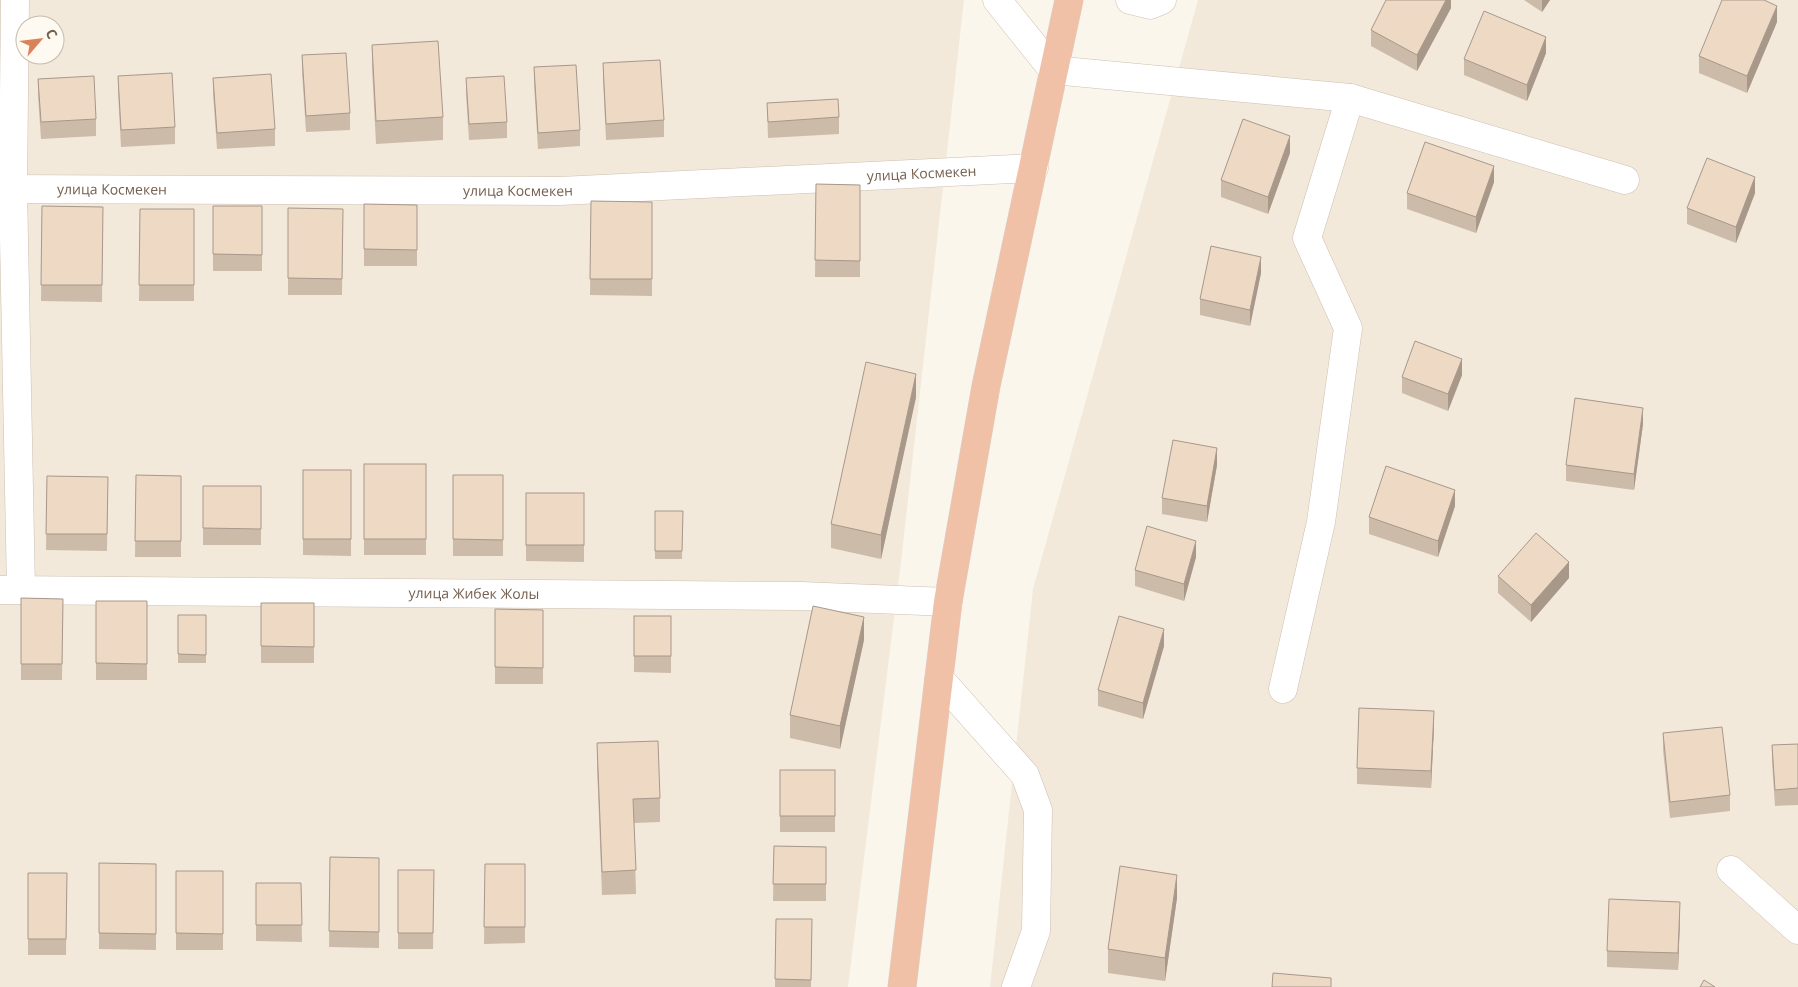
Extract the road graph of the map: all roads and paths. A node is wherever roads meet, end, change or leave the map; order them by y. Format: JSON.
{"nodes":[{"id":1,"x":15,"y":0,"type":"edge"},
{"id":2,"x":997,"y":0,"type":"edge"},
{"id":3,"x":1069,"y":0,"type":"edge"},
{"id":4,"x":1130,"y":0,"type":"edge"},
{"id":5,"x":1162,"y":0,"type":"edge"},
{"id":6,"x":1053,"y":70,"type":"junction"},
{"id":7,"x":1350,"y":98,"type":"junction"},
{"id":8,"x":1034,"y":168,"type":"junction"},
{"id":9,"x":1625,"y":180,"type":"dead end"},
{"id":10,"x":7,"y":189,"type":"edge"},
{"id":11,"x":11,"y":590,"type":"edge"},
{"id":12,"x":948,"y":602,"type":"junction"},
{"id":13,"x":939,"y":678,"type":"junction"},
{"id":14,"x":1283,"y":690,"type":"dead end"},
{"id":15,"x":1731,"y":870,"type":"dead end"},
{"id":16,"x":1798,"y":930,"type":"edge"},
{"id":17,"x":902,"y":987,"type":"edge"},
{"id":18,"x":1016,"y":987,"type":"edge"}],
"edges":[{"from":1,"to":10,"type":"street"},
{"from":2,"to":6,"type":"street"},
{"from":3,"to":6,"type":"highway"},
{"from":4,"to":5,"type":"street"},
{"from":6,"to":7,"type":"street"},
{"from":6,"to":8,"type":"highway"},
{"from":7,"to":9,"type":"street"},
{"from":7,"to":14,"type":"street"},
{"from":8,"to":10,"type":"street","name":"улица Космекен"},
{"from":8,"to":12,"type":"highway"},
{"from":10,"to":11,"type":"street"},
{"from":11,"to":12,"type":"street","name":"улица Жибек Жолы"},
{"from":12,"to":13,"type":"highway"},
{"from":13,"to":17,"type":"highway"},
{"from":13,"to":18,"type":"street"},
{"from":15,"to":16,"type":"street"}]}
